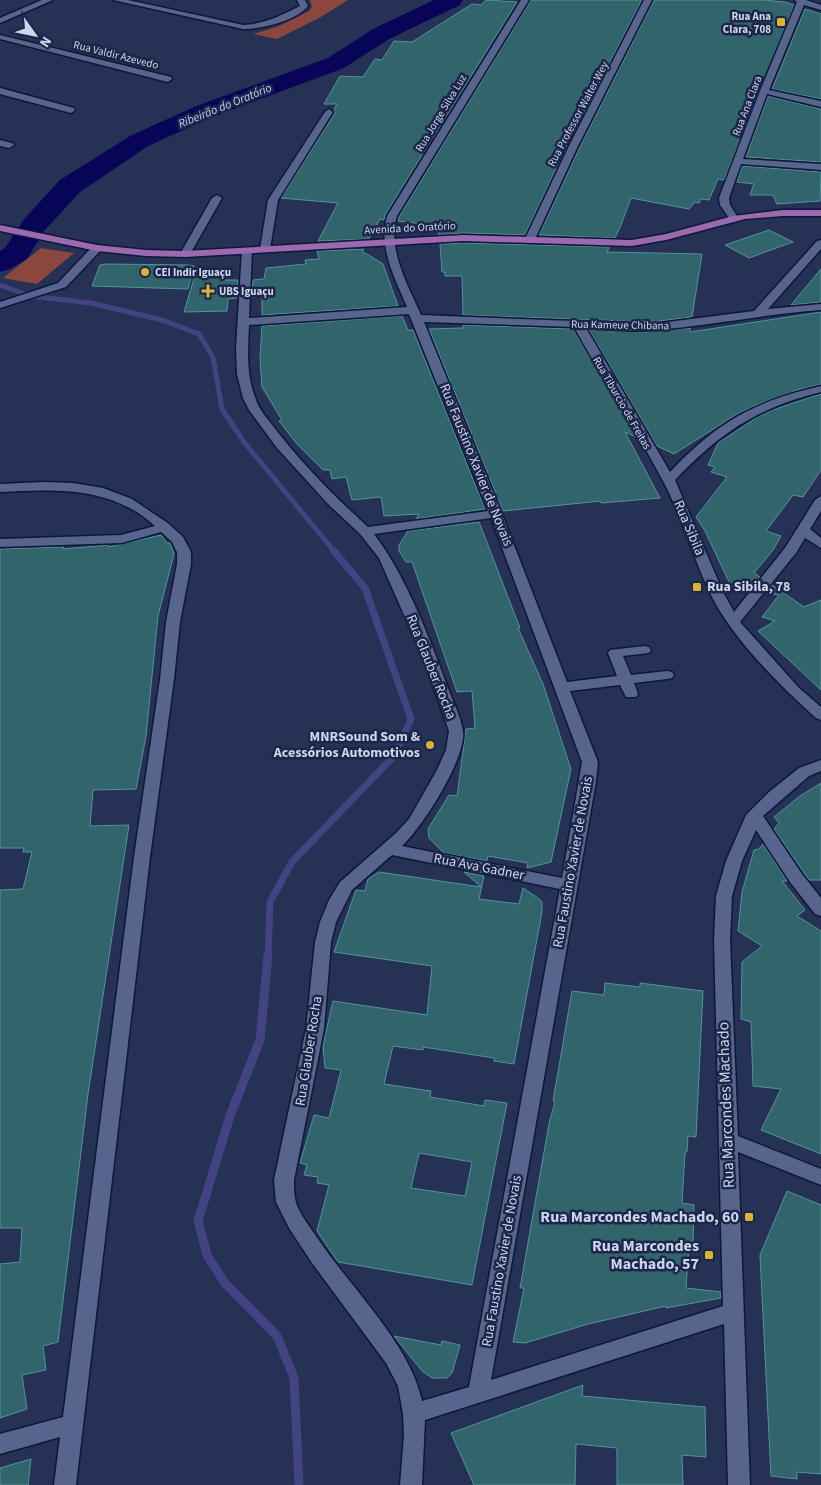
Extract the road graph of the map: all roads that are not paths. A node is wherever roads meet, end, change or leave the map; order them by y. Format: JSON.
{"nodes":[{"id":1,"x":49,"y":0,"type":"edge"},
{"id":2,"x":117,"y":0,"type":"edge"},
{"id":3,"x":301,"y":0,"type":"edge"},
{"id":4,"x":525,"y":0,"type":"edge"},
{"id":5,"x":648,"y":0,"type":"edge"},
{"id":6,"x":800,"y":0,"type":"edge"},
{"id":7,"x":821,"y":8,"type":"edge"},
{"id":8,"x":0,"y":20,"type":"edge"},
{"id":9,"x":0,"y":37,"type":"edge"},
{"id":10,"x":168,"y":79,"type":"dead end"},
{"id":11,"x":0,"y":91,"type":"edge"},
{"id":12,"x":764,"y":91,"type":"junction"},
{"id":13,"x":821,"y":104,"type":"edge"},
{"id":14,"x":72,"y":110,"type":"dead end"},
{"id":15,"x":329,"y":112,"type":"dead end"},
{"id":16,"x":738,"y":161,"type":"junction"},
{"id":17,"x":821,"y":167,"type":"edge"},
{"id":18,"x":217,"y":198,"type":"dead end"},
{"id":19,"x":821,"y":213,"type":"edge"},
{"id":20,"x":734,"y":219,"type":"junction"},
{"id":21,"x":0,"y":228,"type":"edge"},
{"id":22,"x":530,"y":239,"type":"junction"},
{"id":23,"x":388,"y":242,"type":"junction"},
{"id":24,"x":821,"y":243,"type":"edge"},
{"id":25,"x":97,"y":248,"type":"junction"},
{"id":26,"x":265,"y":249,"type":"junction"},
{"id":27,"x":247,"y":250,"type":"junction"},
{"id":28,"x":186,"y":254,"type":"junction"},
{"id":29,"x":0,"y":305,"type":"edge"},
{"id":30,"x":821,"y":307,"type":"edge"},
{"id":31,"x":758,"y":313,"type":"junction"},
{"id":32,"x":416,"y":314,"type":"junction"},
{"id":33,"x":244,"y":322,"type":"junction"},
{"id":34,"x":578,"y":324,"type":"junction"},
{"id":35,"x":821,"y":389,"type":"edge"},
{"id":36,"x":669,"y":480,"type":"junction"},
{"id":37,"x":0,"y":488,"type":"edge"},
{"id":38,"x":821,"y":500,"type":"edge"},
{"id":39,"x":496,"y":514,"type":"junction"},
{"id":40,"x":164,"y":528,"type":"junction"},
{"id":41,"x":803,"y":530,"type":"junction"},
{"id":42,"x":365,"y":531,"type":"junction"},
{"id":43,"x":0,"y":543,"type":"edge"},
{"id":44,"x":821,"y":544,"type":"edge"},
{"id":45,"x":733,"y":622,"type":"junction"},
{"id":46,"x":644,"y":650,"type":"dead end"},
{"id":47,"x":667,"y":675,"type":"dead end"},
{"id":48,"x":563,"y":687,"type":"junction"},
{"id":49,"x":628,"y":687,"type":"junction"},
{"id":50,"x":821,"y":715,"type":"edge"},
{"id":51,"x":821,"y":765,"type":"edge"},
{"id":52,"x":754,"y":815,"type":"junction"},
{"id":53,"x":389,"y":848,"type":"junction"},
{"id":54,"x":569,"y":885,"type":"junction"},
{"id":55,"x":821,"y":910,"type":"edge"},
{"id":56,"x":727,"y":1140,"type":"junction"},
{"id":57,"x":821,"y":1177,"type":"edge"},
{"id":58,"x":733,"y":1312,"type":"junction"},
{"id":59,"x":478,"y":1394,"type":"junction"},
{"id":60,"x":414,"y":1414,"type":"junction"},
{"id":61,"x":72,"y":1424,"type":"junction"},
{"id":62,"x":0,"y":1444,"type":"edge"},
{"id":63,"x":65,"y":1485,"type":"edge"},
{"id":64,"x":411,"y":1485,"type":"edge"},
{"id":65,"x":739,"y":1485,"type":"edge"}],
"edges":[{"from":1,"to":8,"type":"street"},
{"from":2,"to":3,"type":"street"},
{"from":4,"to":23,"type":"street","name":"Rua Jorge Silva Luz"},
{"from":5,"to":22,"type":"street","name":"Rua Professor Walter Wey"},
{"from":6,"to":7,"type":"street"},
{"from":6,"to":12,"type":"street","name":"Rua Ana Clara"},
{"from":9,"to":10,"type":"street","name":"Rua Valdir Azevedo"},
{"from":11,"to":14,"type":"street"},
{"from":12,"to":13,"type":"street"},
{"from":12,"to":16,"type":"street","name":"Rua Ana Clara"},
{"from":15,"to":26,"type":"street"},
{"from":16,"to":17,"type":"street"},
{"from":16,"to":20,"type":"street","name":"Rua Ana Clara"},
{"from":18,"to":28,"type":"street"},
{"from":19,"to":20,"type":"main road","name":"Avenida do Oratório"},
{"from":20,"to":22,"type":"main road","name":"Avenida do Oratório"},
{"from":21,"to":25,"type":"main road","name":"Avenida do Oratório"},
{"from":22,"to":23,"type":"main road","name":"Avenida do Oratório"},
{"from":23,"to":26,"type":"main road","name":"Avenida do Oratório"},
{"from":23,"to":32,"type":"street","name":"Rua Faustino Xavier de Novais"},
{"from":24,"to":31,"type":"street"},
{"from":25,"to":28,"type":"main road","name":"Avenida do Oratório"},
{"from":25,"to":29,"type":"street"},
{"from":26,"to":27,"type":"main road","name":"Avenida do Oratório"},
{"from":27,"to":28,"type":"main road","name":"Avenida do Oratório"},
{"from":27,"to":33,"type":"street","name":"Rua Glauber Rocha"},
{"from":30,"to":31,"type":"street","name":"Rua Kameue Chibana"},
{"from":31,"to":34,"type":"street","name":"Rua Kameue Chibana"},
{"from":32,"to":33,"type":"street","name":"Rua Kameue Chibana"},
{"from":32,"to":34,"type":"street","name":"Rua Kameue Chibana"},
{"from":32,"to":39,"type":"street","name":"Rua Faustino Xavier de Novais"},
{"from":33,"to":42,"type":"street","name":"Rua Glauber Rocha"},
{"from":34,"to":36,"type":"street","name":"Rua Tiburcio de Freitas"},
{"from":35,"to":36,"type":"street"},
{"from":36,"to":45,"type":"street","name":"Rua Sibila"},
{"from":37,"to":40,"type":"street"},
{"from":38,"to":41,"type":"street"},
{"from":39,"to":42,"type":"street"},
{"from":39,"to":48,"type":"street","name":"Rua Faustino Xavier de Novais"},
{"from":40,"to":43,"type":"street"},
{"from":40,"to":61,"type":"street"},
{"from":41,"to":44,"type":"street"},
{"from":41,"to":45,"type":"street"},
{"from":42,"to":53,"type":"street","name":"Rua Glauber Rocha"},
{"from":45,"to":50,"type":"street","name":"Rua Sibila"},
{"from":46,"to":49,"type":"street"},
{"from":47,"to":49,"type":"street"},
{"from":48,"to":49,"type":"street"},
{"from":48,"to":54,"type":"street","name":"Rua Faustino Xavier de Novais"},
{"from":51,"to":52,"type":"street","name":"Rua Marcondes Machado"},
{"from":52,"to":55,"type":"street"},
{"from":52,"to":56,"type":"street","name":"Rua Marcondes Machado"},
{"from":53,"to":54,"type":"street","name":"Rua Ava Gadner"},
{"from":53,"to":60,"type":"street","name":"Rua Glauber Rocha"},
{"from":54,"to":59,"type":"street","name":"Rua Faustino Xavier de Novais"},
{"from":56,"to":57,"type":"street"},
{"from":56,"to":58,"type":"street","name":"Rua Marcondes Machado"},
{"from":58,"to":59,"type":"street"},
{"from":58,"to":65,"type":"street","name":"Rua Marcondes Machado"},
{"from":59,"to":60,"type":"street"},
{"from":60,"to":64,"type":"street","name":"Rua Glauber Rocha"},
{"from":61,"to":62,"type":"street"},
{"from":61,"to":63,"type":"street"}]}
